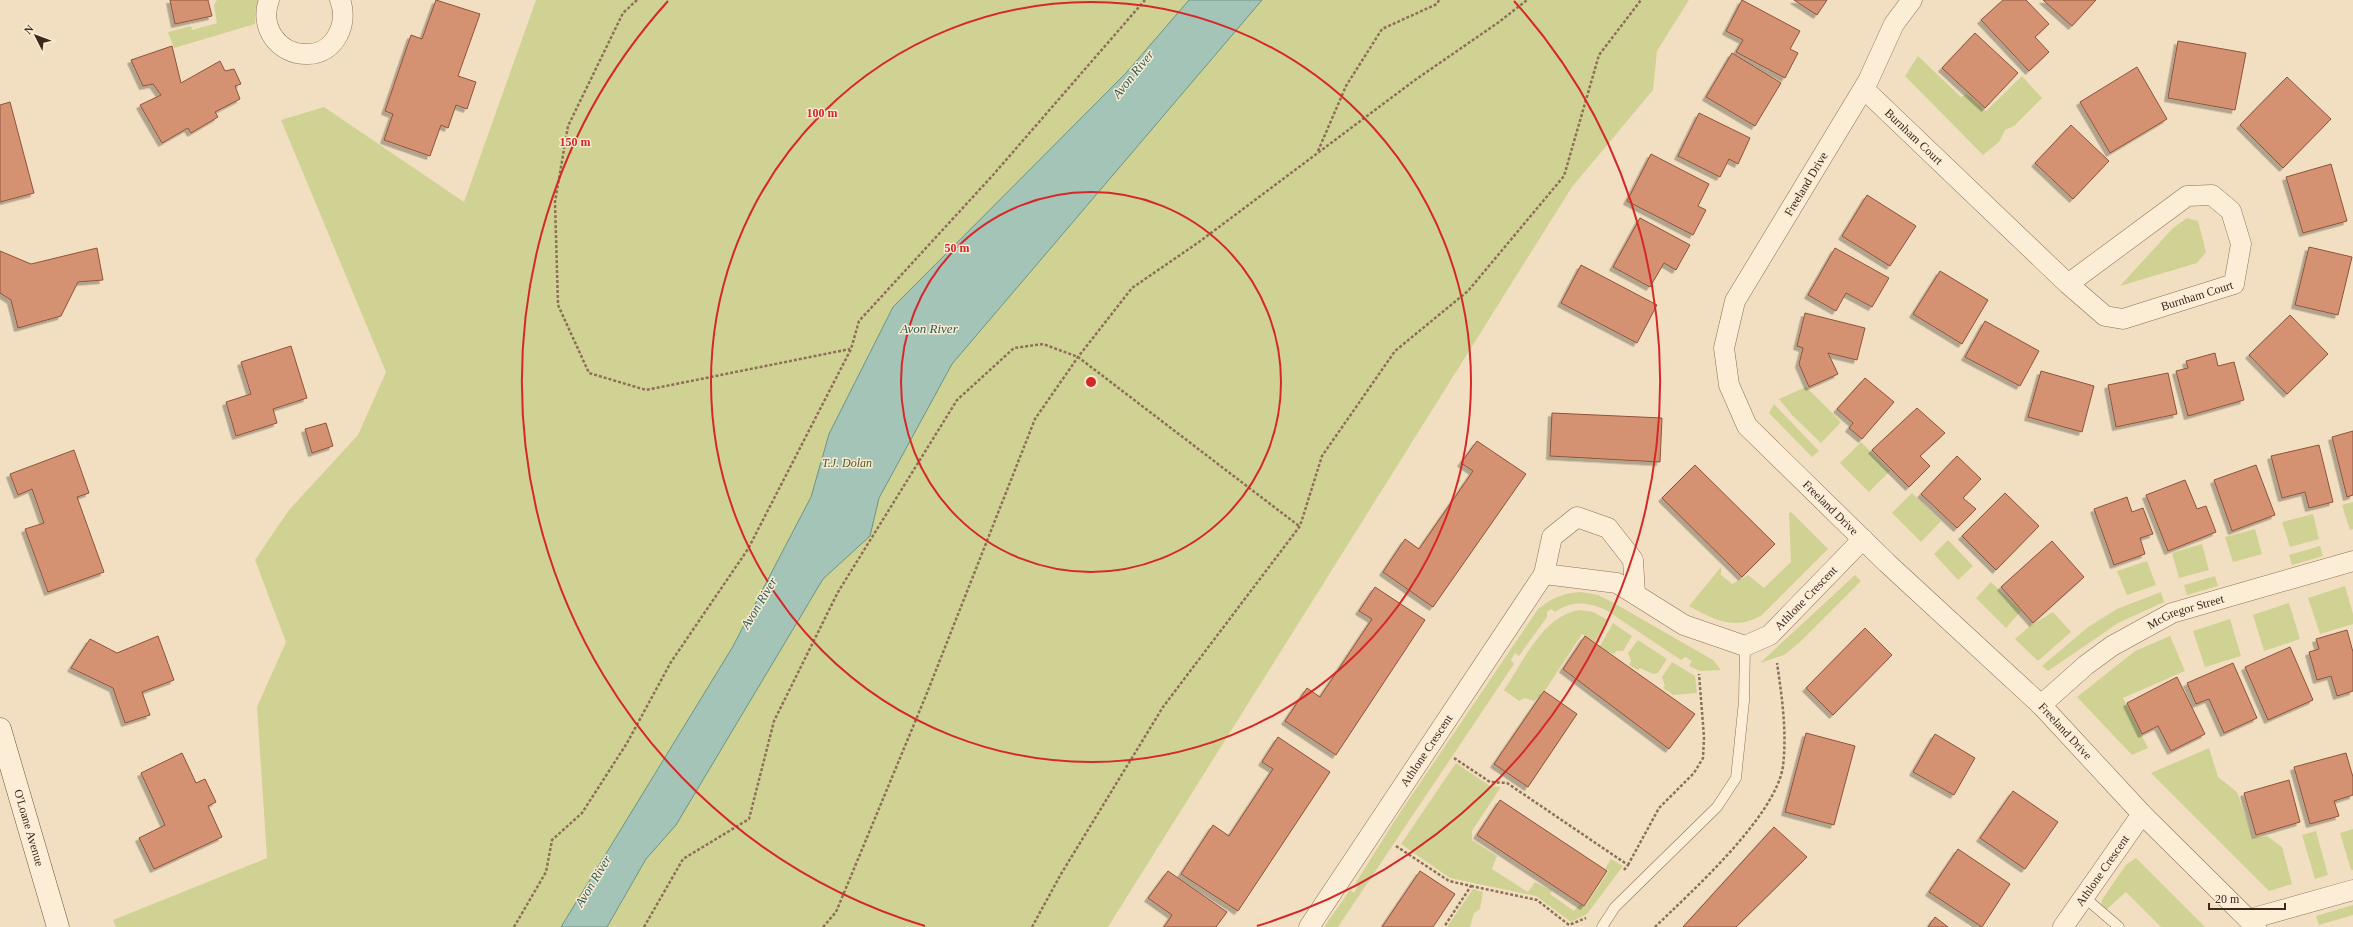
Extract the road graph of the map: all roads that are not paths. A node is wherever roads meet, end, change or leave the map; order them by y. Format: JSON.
{"nodes":[{"id":1,"x":269,"y":0,"type":"edge"},
{"id":2,"x":340,"y":0,"type":"edge"},
{"id":3,"x":1912,"y":0,"type":"edge"},
{"id":4,"x":1864,"y":89,"type":"junction"},
{"id":5,"x":2068,"y":284,"type":"junction"},
{"id":6,"x":1862,"y":539,"type":"junction"},
{"id":7,"x":2353,"y":561,"type":"edge"},
{"id":8,"x":1544,"y":574,"type":"junction"},
{"id":9,"x":1635,"y":594,"type":"junction"},
{"id":10,"x":1745,"y":646,"type":"junction"},
{"id":11,"x":2041,"y":706,"type":"junction"},
{"id":12,"x":0,"y":729,"type":"edge"},
{"id":13,"x":2142,"y":814,"type":"junction"},
{"id":14,"x":2353,"y":890,"type":"edge"},
{"id":15,"x":2084,"y":897,"type":"junction"},
{"id":16,"x":2253,"y":923,"type":"edge"},
{"id":17,"x":58,"y":927,"type":"edge"},
{"id":18,"x":1309,"y":927,"type":"edge"},
{"id":19,"x":1602,"y":927,"type":"edge"},
{"id":20,"x":2063,"y":927,"type":"edge"},
{"id":21,"x":2119,"y":927,"type":"edge"}],
"edges":[{"from":1,"to":2,"type":"street"},
{"from":3,"to":4,"type":"street","name":"Freeland Drive"},
{"from":4,"to":5,"type":"street","name":"Burnham Court"},
{"from":4,"to":6,"type":"street","name":"Freeland Drive"},
{"from":5,"to":5,"type":"street","name":"Burnham Court"},
{"from":6,"to":10,"type":"street","name":"Athlone Crescent"},
{"from":6,"to":11,"type":"street","name":"Freeland Drive"},
{"from":7,"to":11,"type":"street","name":"McGregor Street"},
{"from":8,"to":9,"type":"street"},
{"from":8,"to":9,"type":"street","name":"Athlone Crescent"},
{"from":8,"to":18,"type":"street","name":"Athlone Crescent"},
{"from":9,"to":10,"type":"street"},
{"from":10,"to":19,"type":"lane"},
{"from":11,"to":13,"type":"street","name":"Freeland Drive"},
{"from":12,"to":17,"type":"street","name":"O'Loane Avenue"},
{"from":13,"to":15,"type":"street","name":"Athlone Crescent"},
{"from":13,"to":16,"type":"street","name":"Freeland Drive"},
{"from":14,"to":16,"type":"street"},
{"from":15,"to":20,"type":"street","name":"Athlone Crescent"},
{"from":15,"to":21,"type":"lane"}]}
